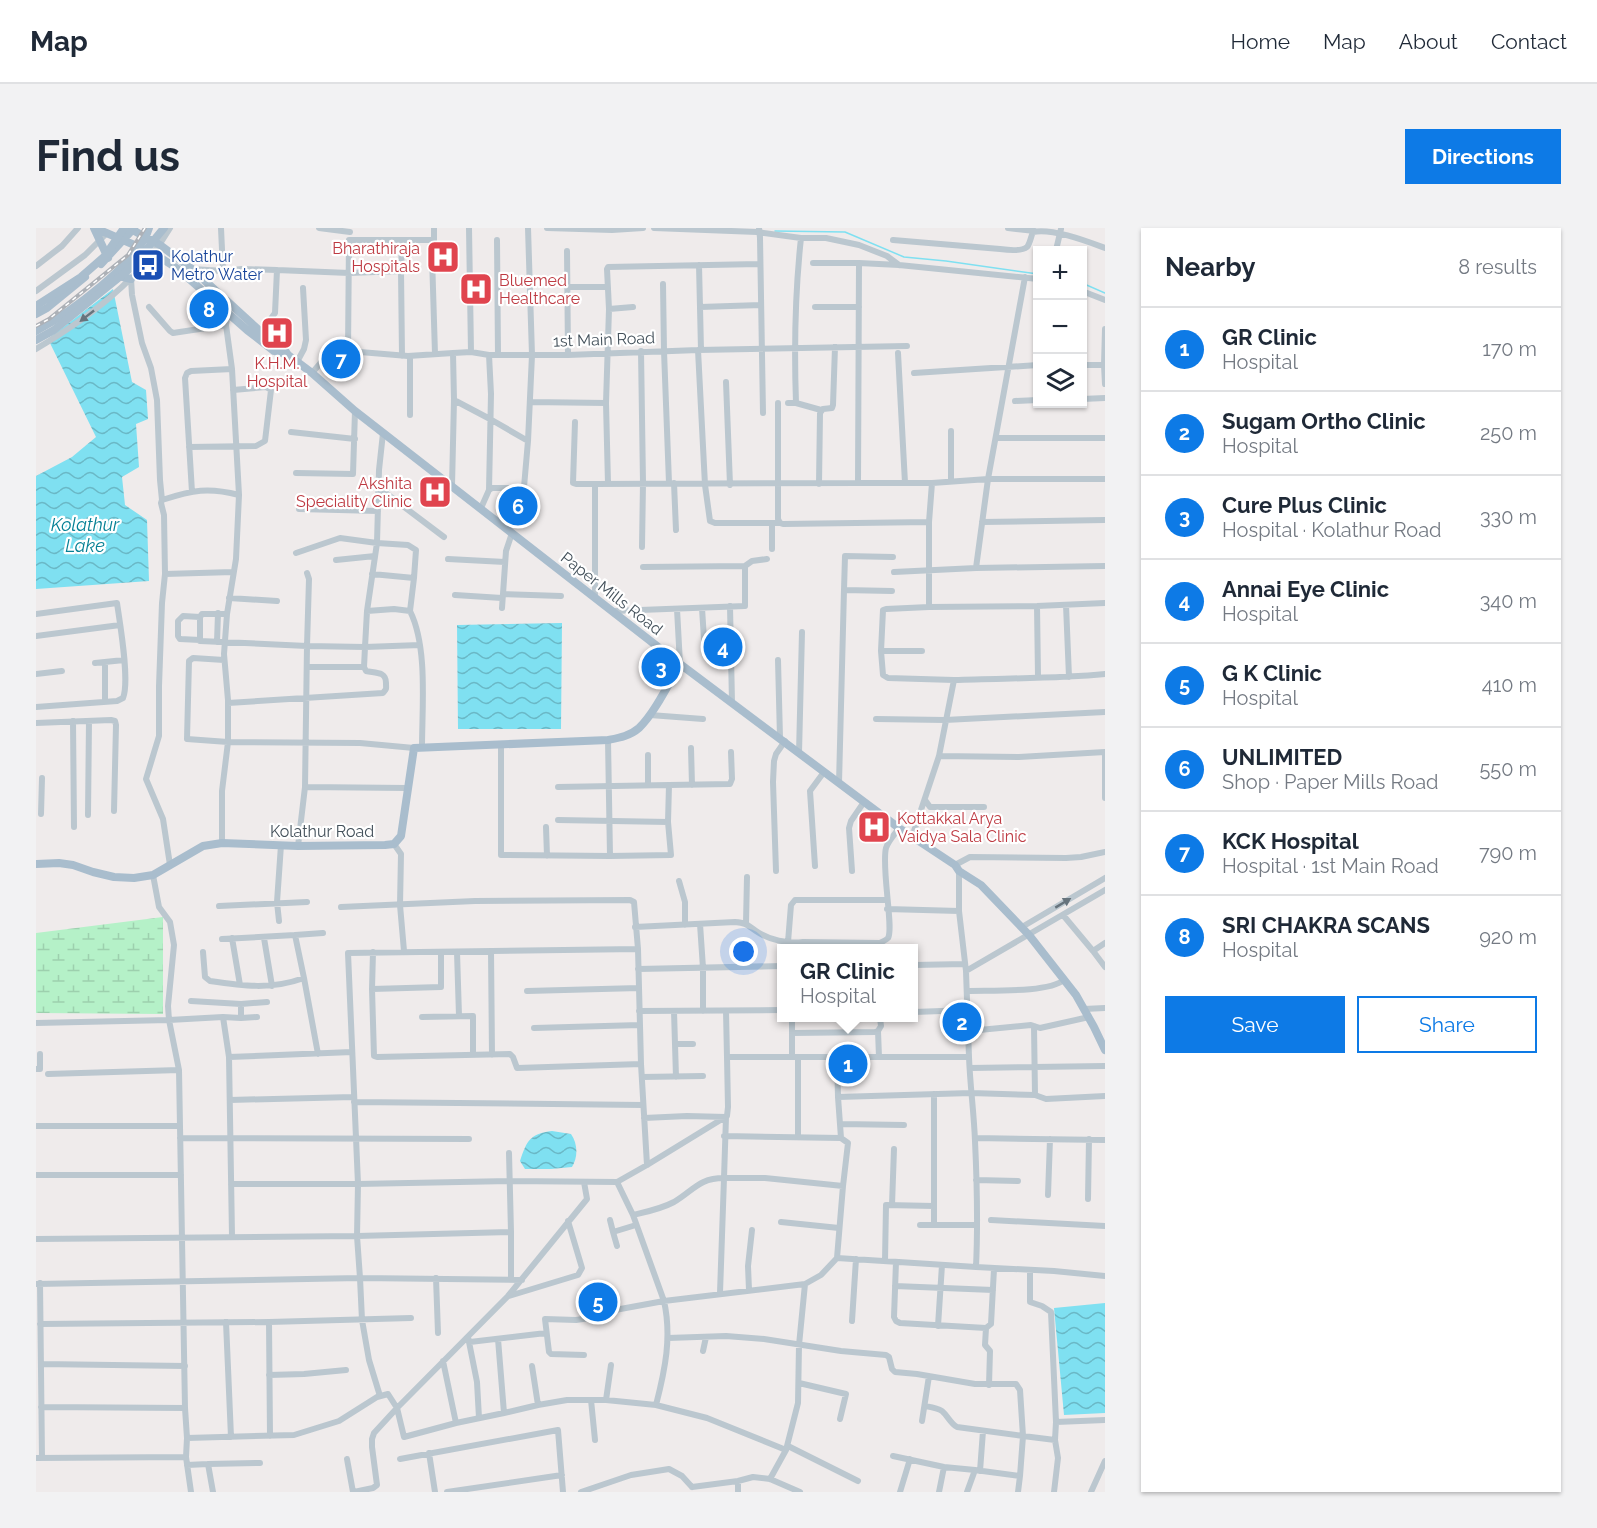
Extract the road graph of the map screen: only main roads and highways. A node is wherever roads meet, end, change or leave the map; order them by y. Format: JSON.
{"nodes":[{"id":1,"x":94,"y":228,"type":"edge"},
{"id":2,"x":130,"y":228,"type":"edge"},
{"id":3,"x":149,"y":228,"type":"edge"},
{"id":4,"x":164,"y":228,"type":"edge"},
{"id":5,"x":146,"y":238,"type":"junction"},
{"id":6,"x":124,"y":240,"type":"junction"},
{"id":7,"x":139,"y":247,"type":"junction"},
{"id":8,"x":108,"y":258,"type":"junction"},
{"id":9,"x":113,"y":275,"type":"junction"},
{"id":10,"x":131,"y":279,"type":"road end"},
{"id":11,"x":36,"y":306,"type":"edge"},
{"id":12,"x":36,"y":314,"type":"edge"},
{"id":13,"x":36,"y":331,"type":"edge"},
{"id":14,"x":36,"y":340,"type":"edge"},
{"id":15,"x":288,"y":355,"type":"junction"},
{"id":16,"x":680,"y":664,"type":"junction"},
{"id":17,"x":36,"y":864,"type":"edge"},
{"id":18,"x":1105,"y":1050,"type":"edge"}],
"edges":[{"from":1,"to":6,"type":"main road"},
{"from":1,"to":8,"type":"main road"},
{"from":2,"to":5,"type":"main road","name":"Paper Mills Road"},
{"from":2,"to":6,"type":"main road"},
{"from":2,"to":11,"type":"main road","bridge":true},
{"from":3,"to":5,"type":"main road"},
{"from":4,"to":14,"type":"main road","bridge":true},
{"from":5,"to":7,"type":"main road"},
{"from":5,"to":15,"type":"main road","name":"Paper Mills Road"},
{"from":6,"to":7,"type":"main road"},
{"from":6,"to":8,"type":"main road"},
{"from":7,"to":9,"type":"main road"},
{"from":7,"to":15,"type":"main road"},
{"from":8,"to":12,"type":"main road"},
{"from":9,"to":10,"type":"main road"},
{"from":9,"to":13,"type":"main road"},
{"from":15,"to":16,"type":"main road","name":"Paper Mills Road"},
{"from":16,"to":17,"type":"main road","name":"Kolathur Road"},
{"from":16,"to":18,"type":"main road","name":"Paper Mills Road"}]}
